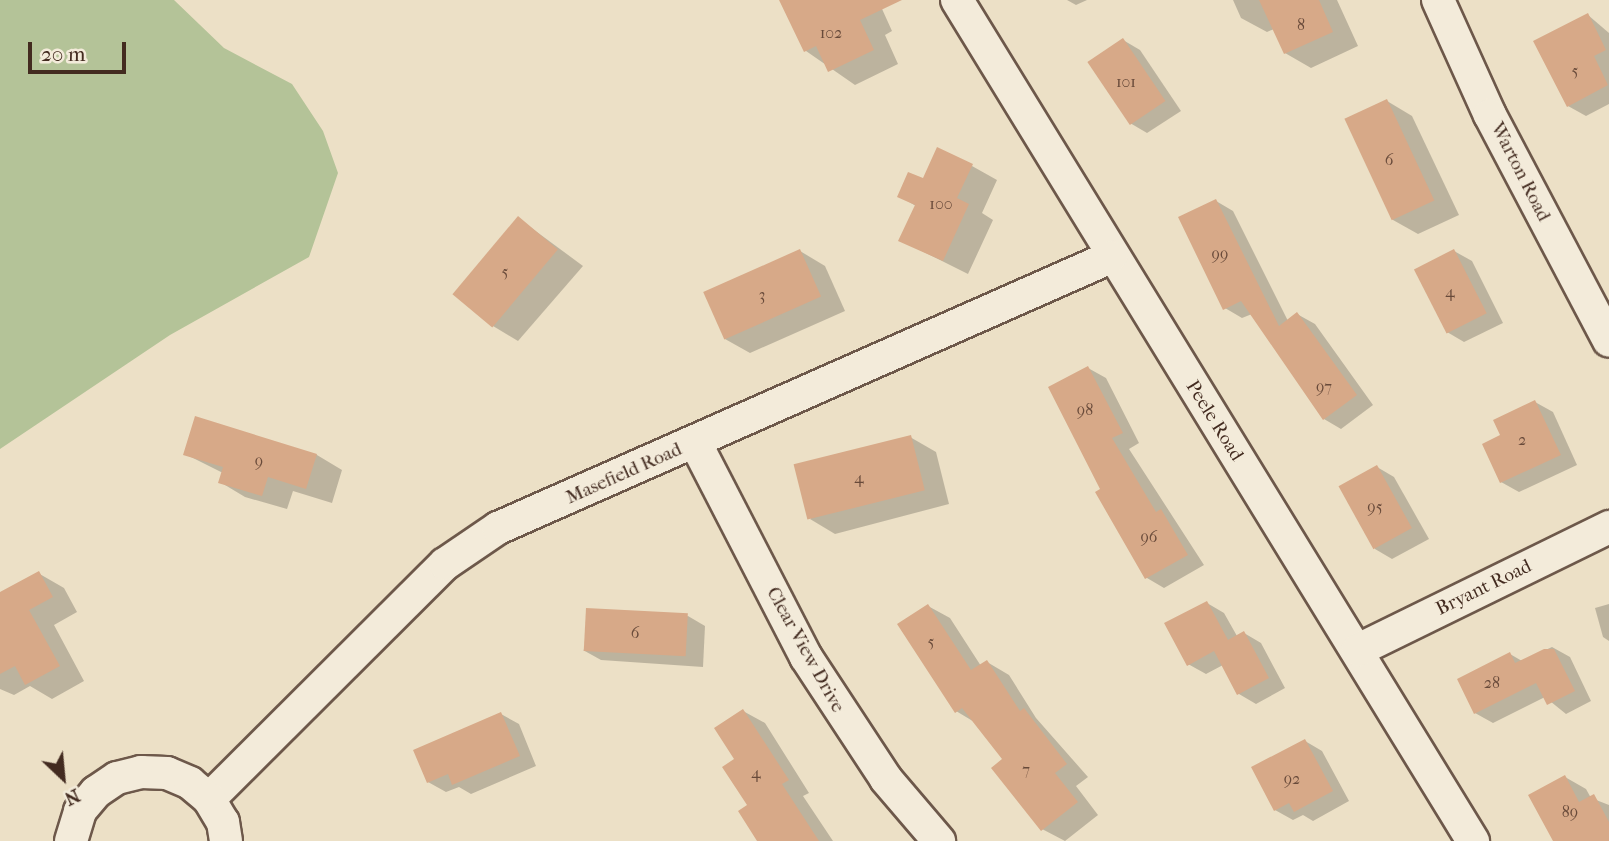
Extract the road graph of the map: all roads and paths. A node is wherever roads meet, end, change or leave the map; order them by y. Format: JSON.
{"nodes":[{"id":1,"x":957,"y":0,"type":"edge"},
{"id":2,"x":1438,"y":0,"type":"edge"},
{"id":3,"x":1111,"y":257,"type":"junction"},
{"id":4,"x":1609,"y":341,"type":"edge"},
{"id":5,"x":695,"y":442,"type":"junction"},
{"id":6,"x":1609,"y":527,"type":"edge"},
{"id":7,"x":1358,"y":650,"type":"junction"},
{"id":8,"x":209,"y":799,"type":"junction"},
{"id":9,"x":71,"y":841,"type":"edge"},
{"id":10,"x":226,"y":841,"type":"edge"},
{"id":11,"x":939,"y":841,"type":"edge"},
{"id":12,"x":1473,"y":841,"type":"edge"}],
"edges":[{"from":1,"to":3,"type":"street","name":"Peele Road"},
{"from":2,"to":4,"type":"street","name":"Warton Road"},
{"from":3,"to":5,"type":"street","name":"Masefield Road"},
{"from":3,"to":7,"type":"street","name":"Peele Road"},
{"from":5,"to":8,"type":"street","name":"Masefield Road"},
{"from":5,"to":11,"type":"street","name":"Clear View Drive"},
{"from":6,"to":7,"type":"street","name":"Bryant Road"},
{"from":7,"to":12,"type":"street","name":"Peele Road"},
{"from":8,"to":9,"type":"street"},
{"from":8,"to":10,"type":"street"}]}
